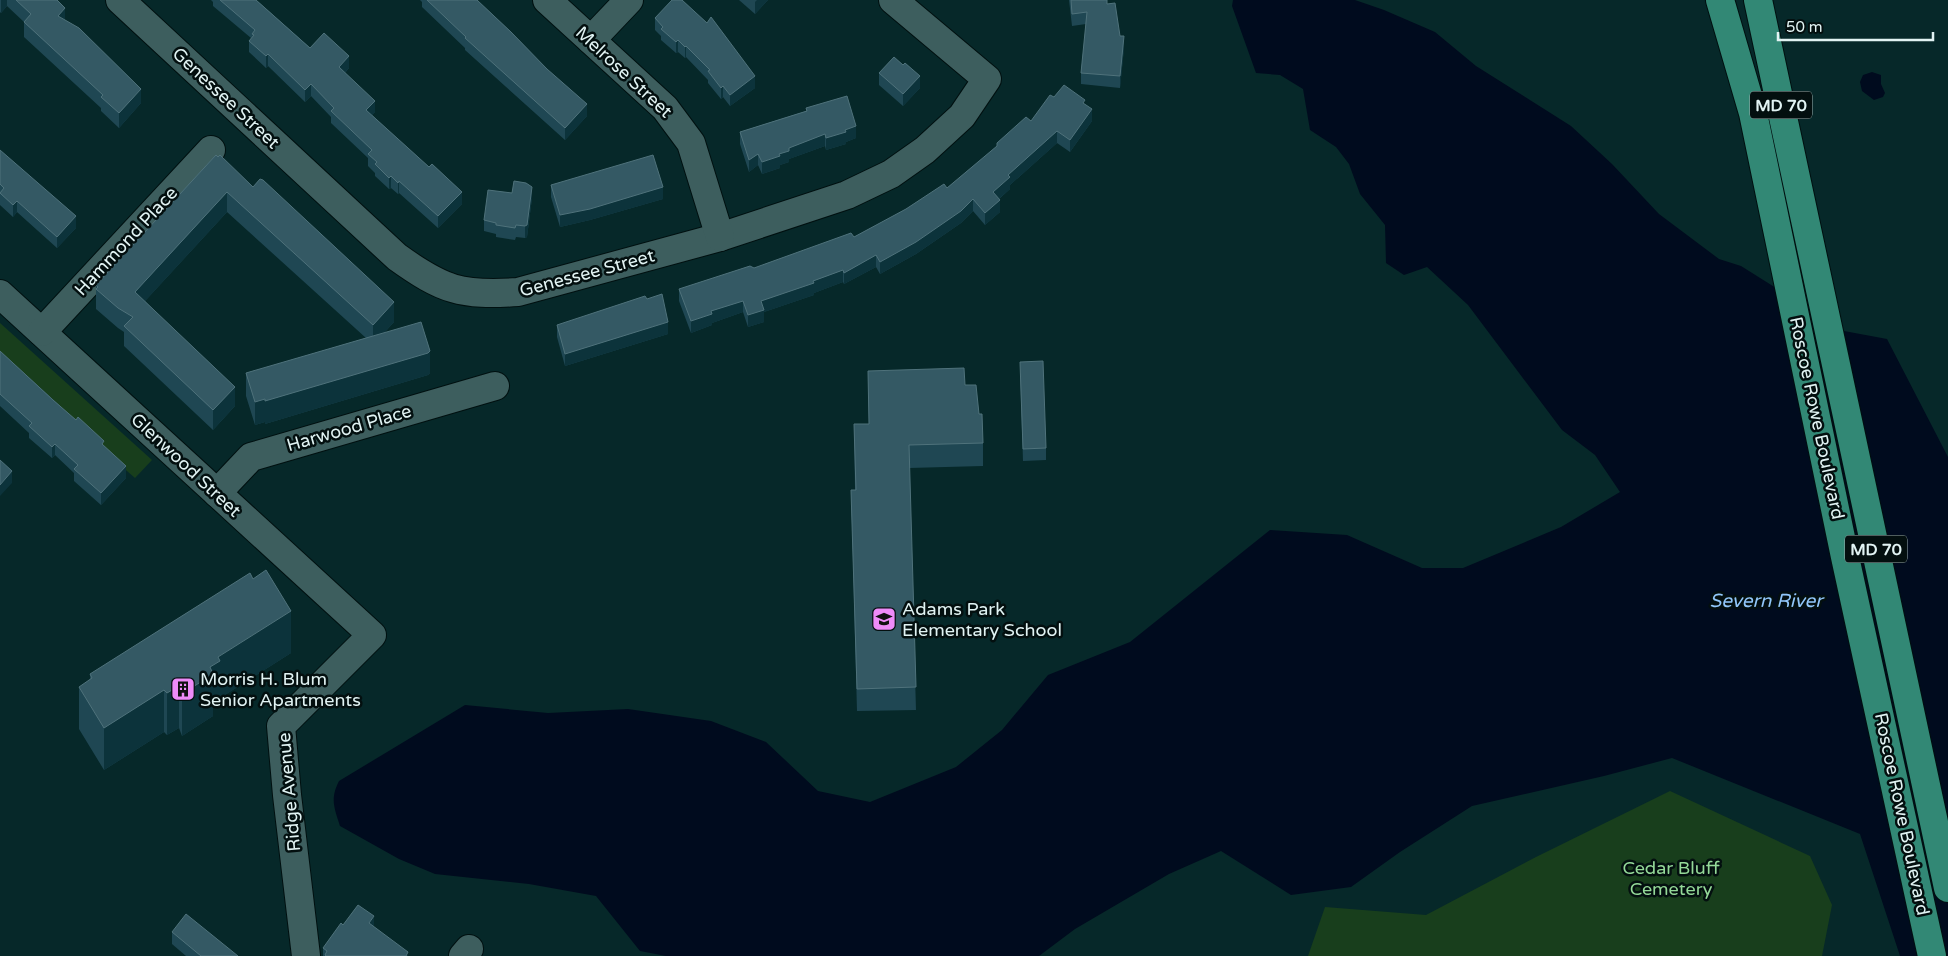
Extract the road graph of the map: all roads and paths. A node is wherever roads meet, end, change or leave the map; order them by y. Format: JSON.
{"nodes":[{"id":1,"x":120,"y":0,"type":"edge"},
{"id":2,"x":546,"y":0,"type":"edge"},
{"id":3,"x":629,"y":0,"type":"edge"},
{"id":4,"x":893,"y":0,"type":"edge"},
{"id":5,"x":1720,"y":0,"type":"edge"},
{"id":6,"x":1758,"y":0,"type":"edge"},
{"id":7,"x":592,"y":40,"type":"junction"},
{"id":8,"x":211,"y":150,"type":"dead end"},
{"id":9,"x":720,"y":237,"type":"junction"},
{"id":10,"x":0,"y":294,"type":"edge"},
{"id":11,"x":42,"y":332,"type":"junction"},
{"id":12,"x":495,"y":386,"type":"dead end"},
{"id":13,"x":217,"y":493,"type":"junction"},
{"id":14,"x":372,"y":635,"type":"joint"},
{"id":15,"x":1948,"y":888,"type":"edge"},
{"id":16,"x":306,"y":956,"type":"edge"},
{"id":17,"x":1932,"y":956,"type":"edge"}],
"edges":[{"from":1,"to":9,"type":"street","name":"Genessee Street"},
{"from":2,"to":7,"type":"street","name":"Melrose Street"},
{"from":3,"to":7,"type":"street"},
{"from":4,"to":9,"type":"street","name":"Genessee Street"},
{"from":5,"to":17,"type":"main road","name":"Roscoe Rowe Boulevard","number":"MD 70"},
{"from":6,"to":15,"type":"main road","name":"Roscoe Rowe Boulevard","number":"MD 70"},
{"from":7,"to":9,"type":"street","name":"Melrose Street"},
{"from":8,"to":11,"type":"street","name":"Hammond Place"},
{"from":10,"to":11,"type":"street","name":"Glenwood Street"},
{"from":11,"to":13,"type":"street","name":"Glenwood Street"},
{"from":12,"to":13,"type":"street","name":"Harwood Place"},
{"from":13,"to":14,"type":"street","name":"Glenwood Street"},
{"from":14,"to":16,"type":"street","name":"Ridge Avenue"}]}
